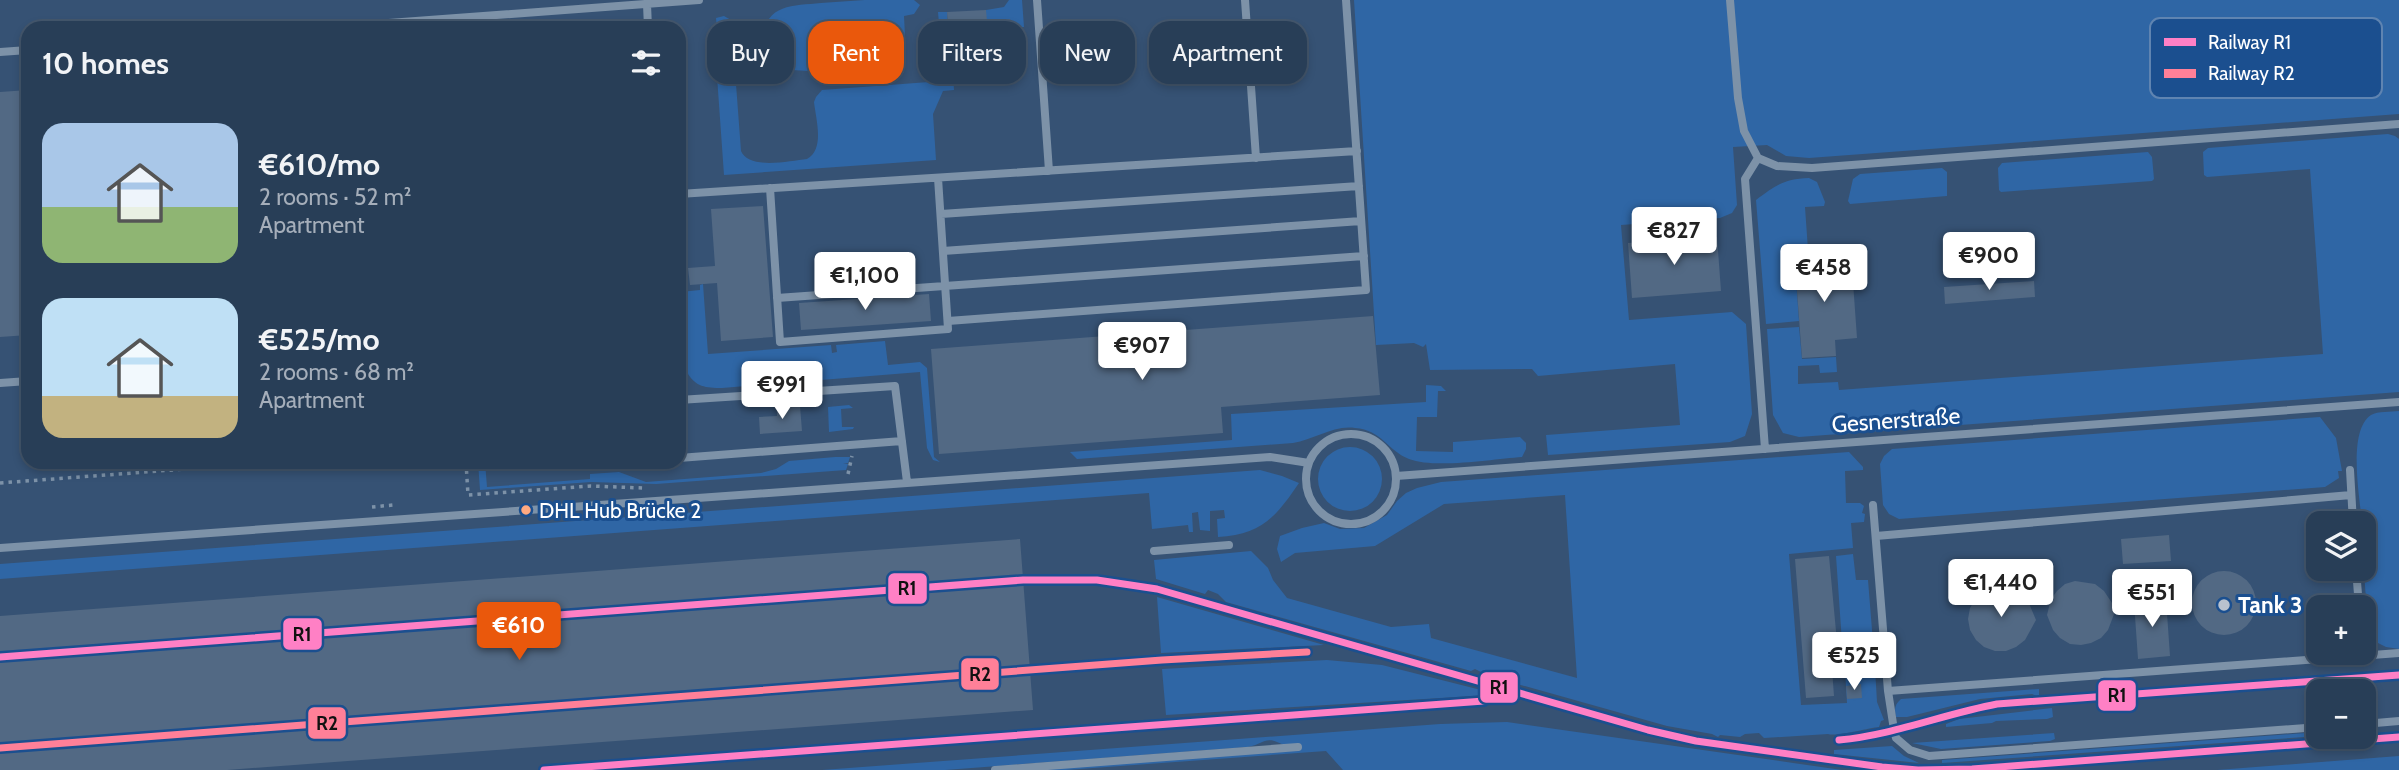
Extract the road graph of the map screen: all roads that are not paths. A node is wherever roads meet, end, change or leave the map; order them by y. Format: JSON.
{"nodes":[{"id":1,"x":699,"y":0,"type":"edge"},
{"id":2,"x":1037,"y":0,"type":"edge"},
{"id":3,"x":1245,"y":0,"type":"edge"},
{"id":4,"x":1346,"y":0,"type":"edge"},
{"id":5,"x":1730,"y":0,"type":"edge"},
{"id":6,"x":647,"y":4,"type":"junction"},
{"id":7,"x":416,"y":21,"type":"edge"},
{"id":8,"x":648,"y":21,"type":"edge"},
{"id":9,"x":21,"y":50,"type":"edge"},
{"id":10,"x":0,"y":52,"type":"edge"},
{"id":11,"x":2399,"y":124,"type":"edge"},
{"id":12,"x":1357,"y":151,"type":"junction"},
{"id":13,"x":1256,"y":158,"type":"junction"},
{"id":14,"x":1758,"y":158,"type":"junction"},
{"id":15,"x":1049,"y":171,"type":"junction"},
{"id":16,"x":938,"y":178,"type":"junction"},
{"id":17,"x":1359,"y":186,"type":"junction"},
{"id":18,"x":770,"y":188,"type":"junction"},
{"id":19,"x":686,"y":194,"type":"edge"},
{"id":20,"x":941,"y":214,"type":"junction"},
{"id":21,"x":1361,"y":221,"type":"junction"},
{"id":22,"x":943,"y":251,"type":"junction"},
{"id":23,"x":1364,"y":256,"type":"junction"},
{"id":24,"x":945,"y":287,"type":"junction"},
{"id":25,"x":777,"y":298,"type":"junction"},
{"id":26,"x":948,"y":325,"type":"junction"},
{"id":27,"x":21,"y":382,"type":"edge"},
{"id":28,"x":0,"y":383,"type":"edge"},
{"id":29,"x":686,"y":400,"type":"edge"},
{"id":30,"x":2399,"y":402,"type":"edge"},
{"id":31,"x":902,"y":441,"type":"junction"},
{"id":32,"x":1765,"y":449,"type":"junction"},
{"id":33,"x":686,"y":457,"type":"edge"},
{"id":34,"x":1309,"y":463,"type":"junction"},
{"id":35,"x":2350,"y":470,"type":"dead end"},
{"id":36,"x":1396,"y":476,"type":"junction"},
{"id":37,"x":907,"y":482,"type":"junction"},
{"id":38,"x":2351,"y":495,"type":"junction"},
{"id":39,"x":1873,"y":505,"type":"dead end"},
{"id":40,"x":2352,"y":511,"type":"edge"},
{"id":41,"x":1876,"y":536,"type":"junction"},
{"id":42,"x":1229,"y":545,"type":"dead end"},
{"id":43,"x":0,"y":548,"type":"edge"},
{"id":44,"x":1154,"y":551,"type":"dead end"},
{"id":45,"x":2399,"y":653,"type":"edge"},
{"id":46,"x":2376,"y":654,"type":"edge"},
{"id":47,"x":2306,"y":658,"type":"edge"},
{"id":48,"x":1888,"y":691,"type":"junction"},
{"id":49,"x":2399,"y":721,"type":"edge"},
{"id":50,"x":2376,"y":723,"type":"edge"},
{"id":51,"x":2306,"y":728,"type":"edge"},
{"id":52,"x":1298,"y":747,"type":"dead end"},
{"id":53,"x":995,"y":770,"type":"edge"}],
"edges":[{"from":1,"to":6,"type":"lane"},
{"from":2,"to":15,"type":"lane"},
{"from":3,"to":13,"type":"lane"},
{"from":4,"to":12,"type":"lane"},
{"from":5,"to":14,"type":"lane"},
{"from":6,"to":7,"type":"lane"},
{"from":6,"to":8,"type":"lane"},
{"from":9,"to":10,"type":"lane"},
{"from":11,"to":14,"type":"lane"},
{"from":12,"to":13,"type":"lane"},
{"from":12,"to":17,"type":"lane"},
{"from":13,"to":15,"type":"lane"},
{"from":14,"to":32,"type":"lane"},
{"from":15,"to":16,"type":"lane"},
{"from":16,"to":18,"type":"lane"},
{"from":16,"to":20,"type":"lane"},
{"from":17,"to":20,"type":"lane"},
{"from":17,"to":21,"type":"lane"},
{"from":18,"to":19,"type":"lane"},
{"from":18,"to":25,"type":"lane"},
{"from":20,"to":22,"type":"lane"},
{"from":21,"to":22,"type":"lane"},
{"from":21,"to":23,"type":"lane"},
{"from":22,"to":24,"type":"lane"},
{"from":23,"to":24,"type":"lane"},
{"from":23,"to":26,"type":"lane"},
{"from":24,"to":25,"type":"lane"},
{"from":24,"to":26,"type":"lane"},
{"from":25,"to":26,"type":"lane"},
{"from":27,"to":28,"type":"lane"},
{"from":29,"to":31,"type":"lane"},
{"from":30,"to":32,"type":"lane","name":"Gesnerstraße"},
{"from":31,"to":33,"type":"lane"},
{"from":31,"to":37,"type":"lane"},
{"from":32,"to":36,"type":"lane","name":"Gesnerstraße"},
{"from":34,"to":36,"type":"lane"},
{"from":34,"to":36,"type":"lane"},
{"from":34,"to":37,"type":"lane"},
{"from":35,"to":38,"type":"lane"},
{"from":37,"to":43,"type":"lane"},
{"from":38,"to":40,"type":"lane"},
{"from":38,"to":41,"type":"lane"},
{"from":39,"to":41,"type":"lane"},
{"from":41,"to":48,"type":"lane"},
{"from":42,"to":44,"type":"lane"},
{"from":45,"to":46,"type":"lane"},
{"from":47,"to":48,"type":"lane"},
{"from":48,"to":51,"type":"lane"},
{"from":49,"to":50,"type":"lane"},
{"from":52,"to":53,"type":"lane"}]}
